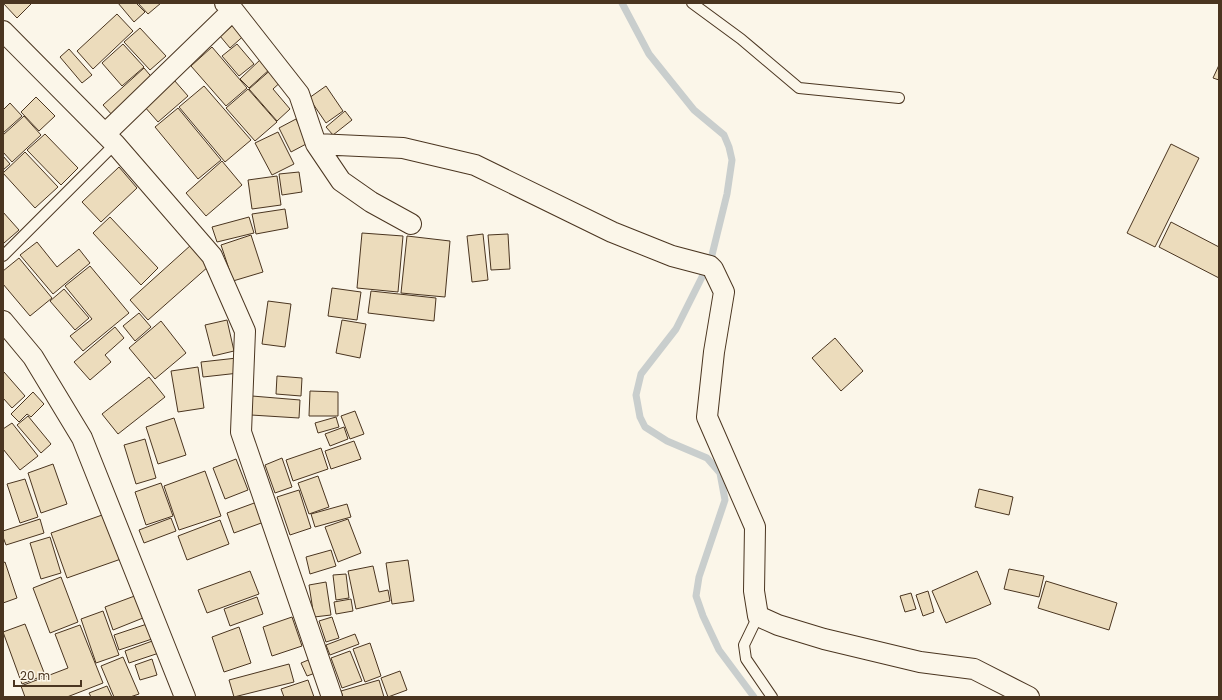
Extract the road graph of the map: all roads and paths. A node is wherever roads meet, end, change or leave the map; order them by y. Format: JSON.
{"nodes":[{"id":1,"x":692,"y":3,"type":"edge"},
{"id":2,"x":229,"y":7,"type":"edge"},
{"id":3,"x":3,"y":30,"type":"edge"},
{"id":4,"x":899,"y":98,"type":"dead end"},
{"id":5,"x":110,"y":139,"type":"junction"},
{"id":6,"x":316,"y":144,"type":"junction"},
{"id":7,"x":411,"y":224,"type":"dead end"},
{"id":8,"x":3,"y":256,"type":"edge"},
{"id":9,"x":3,"y":321,"type":"edge"},
{"id":10,"x":758,"y":616,"type":"junction"},
{"id":11,"x":185,"y":697,"type":"edge"},
{"id":12,"x":332,"y":697,"type":"edge"},
{"id":13,"x":772,"y":697,"type":"edge"},
{"id":14,"x":1029,"y":697,"type":"edge"}],
"edges":[{"from":1,"to":4,"type":"lane"},
{"from":2,"to":5,"type":"street"},
{"from":2,"to":6,"type":"street"},
{"from":3,"to":5,"type":"street"},
{"from":5,"to":8,"type":"lane"},
{"from":5,"to":12,"type":"street"},
{"from":6,"to":7,"type":"street"},
{"from":6,"to":10,"type":"street"},
{"from":9,"to":11,"type":"street"},
{"from":10,"to":13,"type":"lane"},
{"from":10,"to":14,"type":"street"}]}
